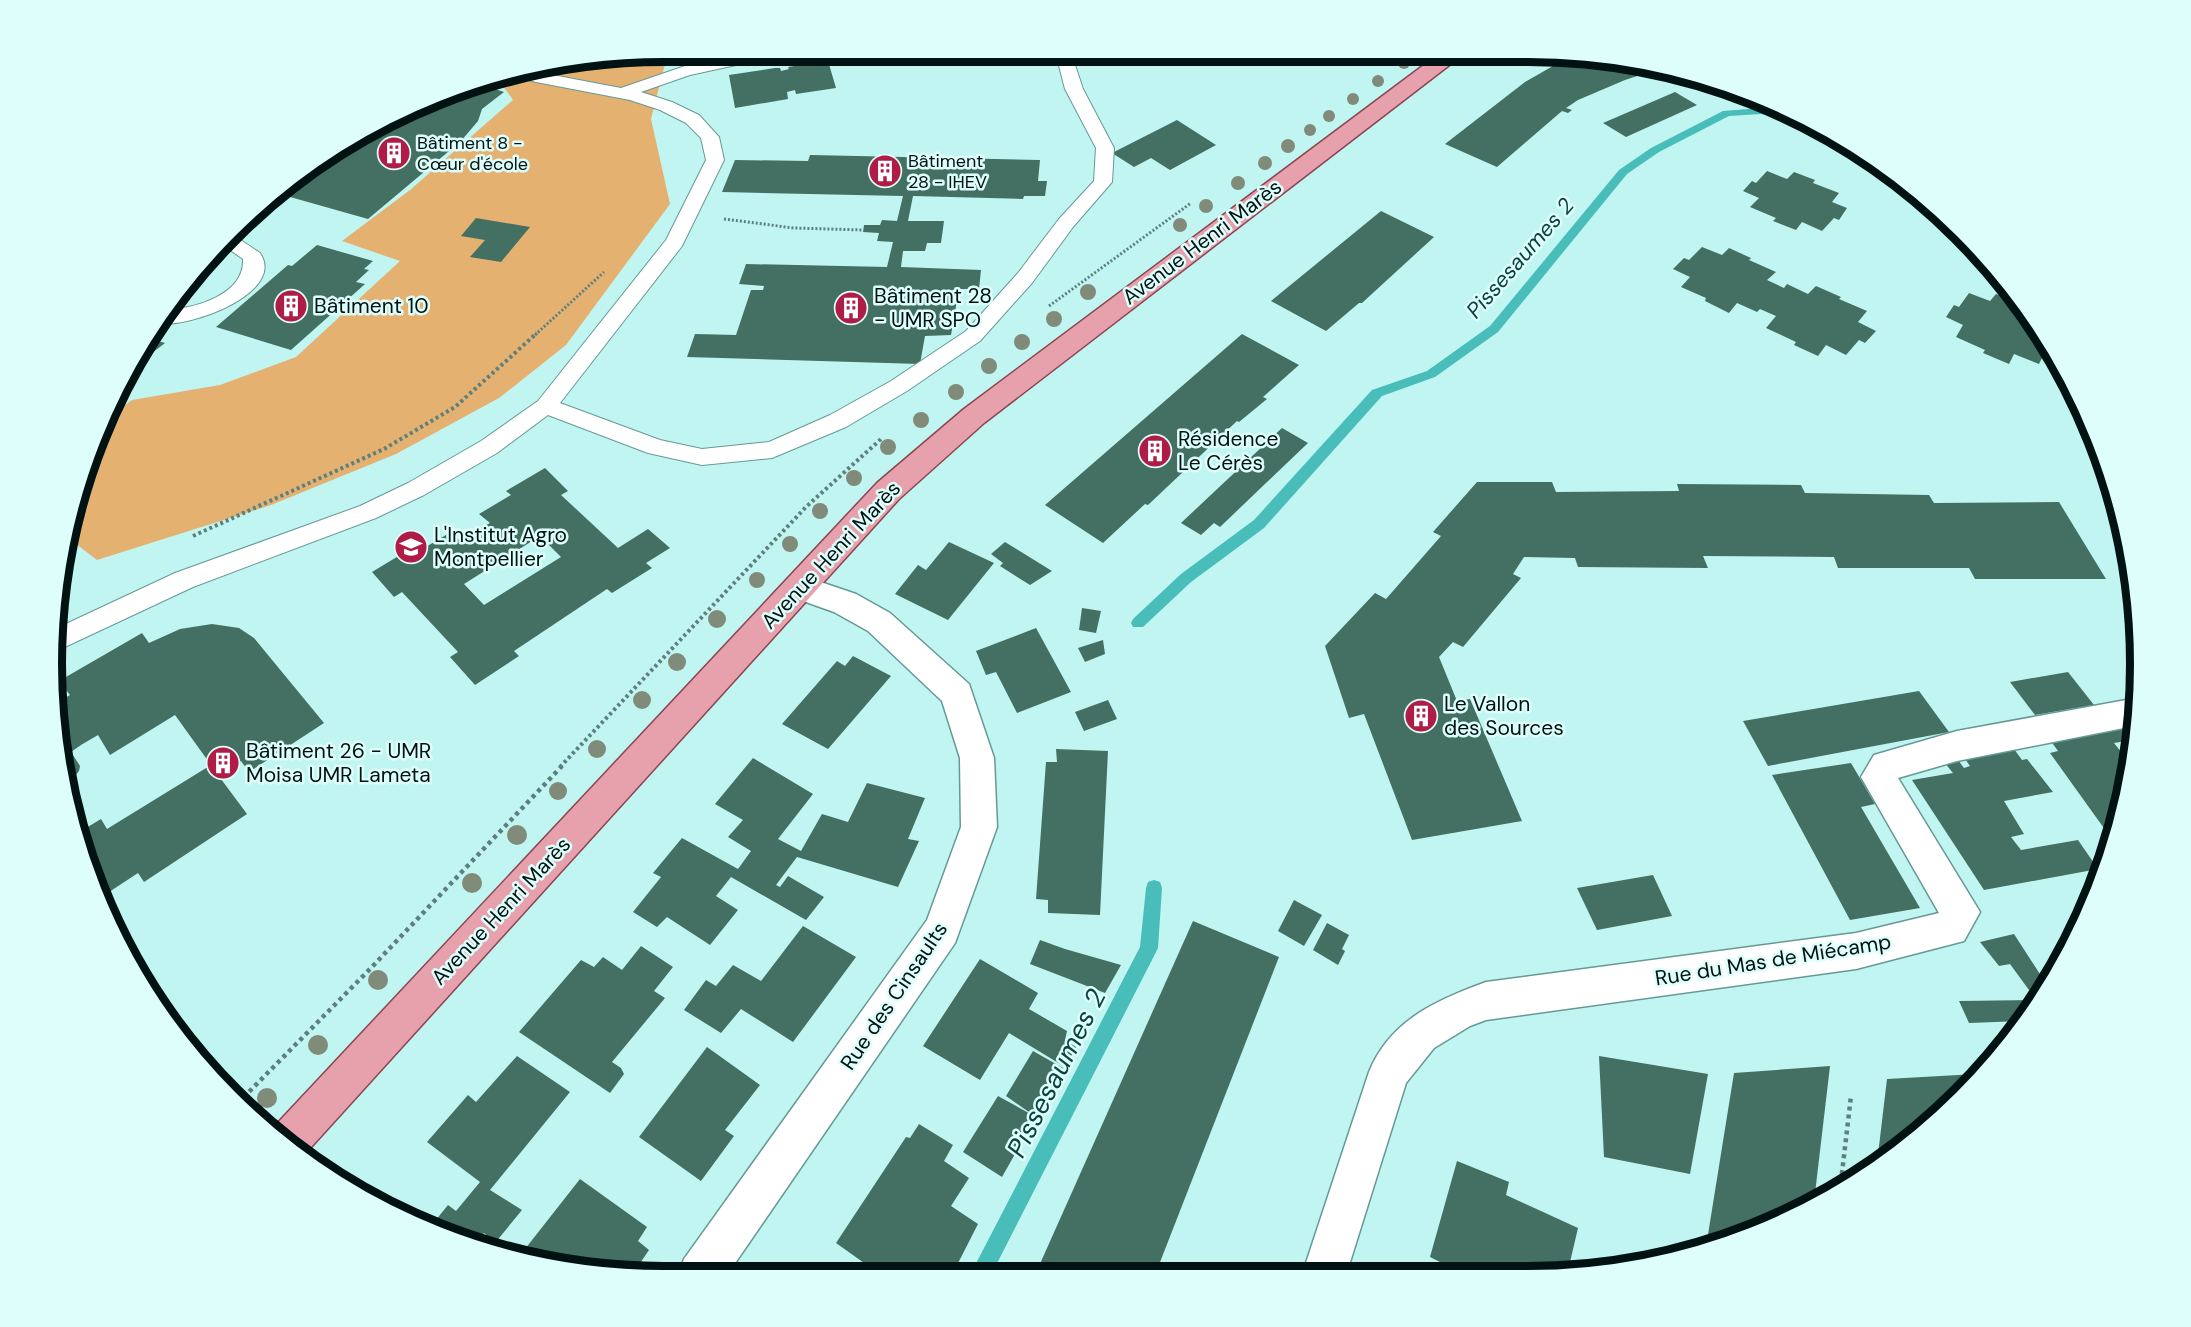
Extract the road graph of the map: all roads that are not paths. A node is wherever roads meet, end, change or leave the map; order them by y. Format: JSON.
{"nodes":[{"id":1,"x":726,"y":62,"type":"edge"},
{"id":2,"x":1065,"y":62,"type":"edge"},
{"id":3,"x":1442,"y":62,"type":"edge"},
{"id":4,"x":529,"y":77,"type":"edge"},
{"id":5,"x":626,"y":92,"type":"junction"},
{"id":6,"x":233,"y":243,"type":"edge"},
{"id":7,"x":172,"y":316,"type":"edge"},
{"id":8,"x":546,"y":406,"type":"junction"},
{"id":9,"x":800,"y":587,"type":"junction"},
{"id":10,"x":63,"y":637,"type":"edge"},
{"id":11,"x":2127,"y":714,"type":"edge"},
{"id":12,"x":292,"y":1137,"type":"edge"},
{"id":13,"x":706,"y":1266,"type":"edge"},
{"id":14,"x":1327,"y":1266,"type":"edge"}],
"edges":[{"from":1,"to":5,"type":"lane"},
{"from":2,"to":8,"type":"lane"},
{"from":3,"to":9,"type":"main road","name":"Avenue Henri Marès"},
{"from":4,"to":5,"type":"lane"},
{"from":5,"to":8,"type":"lane"},
{"from":6,"to":7,"type":"lane"},
{"from":8,"to":10,"type":"lane"},
{"from":9,"to":12,"type":"main road","name":"Avenue Henri Marès"},
{"from":9,"to":13,"type":"street","name":"Rue des Cinsaults"},
{"from":11,"to":14,"type":"street","name":"Rue du Mas de Miécamp"}]}
